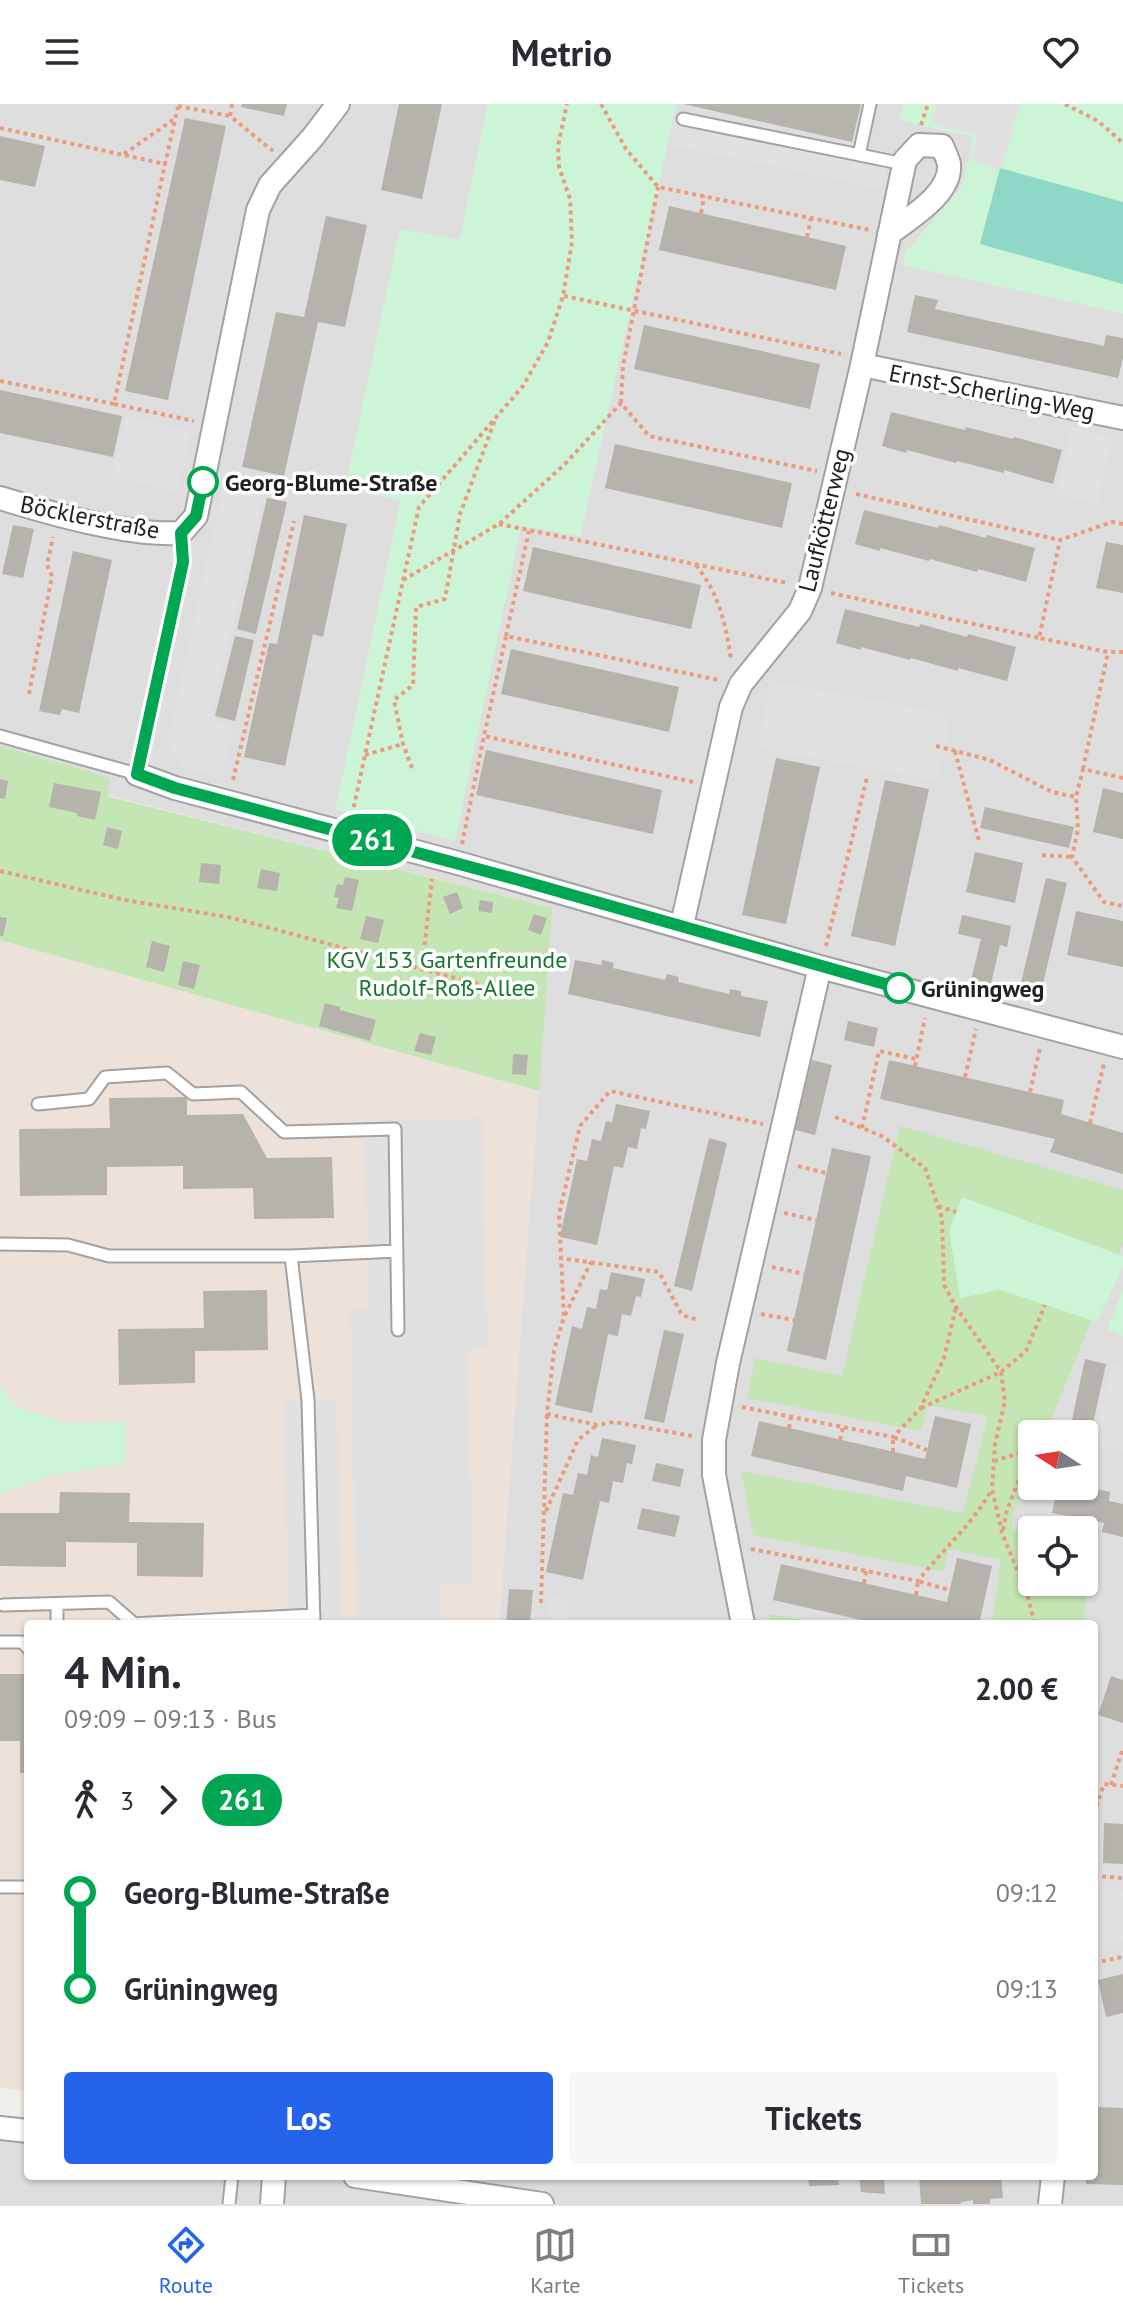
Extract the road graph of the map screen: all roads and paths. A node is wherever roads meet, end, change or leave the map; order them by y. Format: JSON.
{"nodes":[{"id":1,"x":232,"y":104,"type":"edge"},
{"id":2,"x":338,"y":104,"type":"edge"},
{"id":3,"x":567,"y":104,"type":"edge"},
{"id":4,"x":601,"y":104,"type":"edge"},
{"id":5,"x":870,"y":104,"type":"edge"},
{"id":6,"x":1065,"y":104,"type":"edge"},
{"id":7,"x":178,"y":105,"type":"edge"},
{"id":8,"x":230,"y":116,"type":"junction"},
{"id":9,"x":175,"y":119,"type":"junction"},
{"id":10,"x":683,"y":119,"type":"dead end"},
{"id":11,"x":0,"y":128,"type":"edge"},
{"id":12,"x":1123,"y":143,"type":"edge"},
{"id":13,"x":123,"y":155,"type":"junction"},
{"id":14,"x":859,"y":155,"type":"junction"},
{"id":15,"x":287,"y":163,"type":"junction"},
{"id":16,"x":165,"y":164,"type":"junction"},
{"id":17,"x":904,"y":164,"type":"junction"},
{"id":18,"x":658,"y":187,"type":"junction"},
{"id":19,"x":704,"y":196,"type":"junction"},
{"id":20,"x":701,"y":213,"type":"dead end"},
{"id":21,"x":811,"y":218,"type":"junction"},
{"id":22,"x":889,"y":234,"type":"junction"},
{"id":23,"x":807,"y":237,"type":"dead end"},
{"id":24,"x":563,"y":296,"type":"junction"},
{"id":25,"x":635,"y":310,"type":"junction"},
{"id":26,"x":862,"y":362,"type":"junction"},
{"id":27,"x":0,"y":381,"type":"edge"},
{"id":28,"x":621,"y":403,"type":"junction"},
{"id":29,"x":114,"y":404,"type":"junction"},
{"id":30,"x":497,"y":414,"type":"junction"},
{"id":31,"x":1123,"y":418,"type":"edge"},
{"id":32,"x":215,"y":425,"type":"junction"},
{"id":33,"x":834,"y":482,"type":"junction"},
{"id":34,"x":0,"y":498,"type":"edge"},
{"id":35,"x":58,"y":514,"type":"junction"},
{"id":36,"x":294,"y":521,"type":"dead end"},
{"id":37,"x":499,"y":524,"type":"junction"},
{"id":38,"x":1123,"y":524,"type":"edge"},
{"id":39,"x":529,"y":531,"type":"junction"},
{"id":40,"x":181,"y":533,"type":"junction"},
{"id":41,"x":1060,"y":540,"type":"junction"},
{"id":42,"x":452,"y":552,"type":"junction"},
{"id":43,"x":696,"y":565,"type":"junction"},
{"id":44,"x":403,"y":580,"type":"junction"},
{"id":45,"x":810,"y":588,"type":"junction"},
{"id":46,"x":506,"y":636,"type":"junction"},
{"id":47,"x":1039,"y":638,"type":"junction"},
{"id":48,"x":1108,"y":652,"type":"junction"},
{"id":49,"x":1123,"y":652,"type":"edge"},
{"id":50,"x":741,"y":684,"type":"junction"},
{"id":51,"x":29,"y":694,"type":"dead end"},
{"id":52,"x":0,"y":736,"type":"edge"},
{"id":53,"x":484,"y":736,"type":"junction"},
{"id":54,"x":403,"y":744,"type":"junction"},
{"id":55,"x":936,"y":746,"type":"dead end"},
{"id":56,"x":955,"y":751,"type":"junction"},
{"id":57,"x":365,"y":755,"type":"junction"},
{"id":58,"x":412,"y":768,"type":"dead end"},
{"id":59,"x":1083,"y":769,"type":"junction"},
{"id":60,"x":137,"y":774,"type":"junction"},
{"id":61,"x":867,"y":777,"type":"dead end"},
{"id":62,"x":1123,"y":778,"type":"edge"},
{"id":63,"x":715,"y":787,"type":"junction"},
{"id":64,"x":1076,"y":797,"type":"junction"},
{"id":65,"x":228,"y":802,"type":"junction"},
{"id":66,"x":348,"y":833,"type":"junction"},
{"id":67,"x":979,"y":841,"type":"dead end"},
{"id":68,"x":1042,"y":855,"type":"dead end"},
{"id":69,"x":435,"y":857,"type":"junction"},
{"id":70,"x":1072,"y":857,"type":"junction"},
{"id":71,"x":458,"y":863,"type":"junction"},
{"id":72,"x":0,"y":871,"type":"edge"},
{"id":73,"x":1123,"y":906,"type":"edge"},
{"id":74,"x":682,"y":925,"type":"junction"},
{"id":75,"x":820,"y":967,"type":"junction"},
{"id":76,"x":422,"y":970,"type":"junction"},
{"id":77,"x":481,"y":985,"type":"dead end"},
{"id":78,"x":930,"y":996,"type":"junction"},
{"id":79,"x":981,"y":1010,"type":"junction"},
{"id":80,"x":1045,"y":1027,"type":"junction"},
{"id":81,"x":1116,"y":1045,"type":"edge"},
{"id":82,"x":916,"y":1059,"type":"junction"},
{"id":83,"x":915,"y":1066,"type":"dead end"},
{"id":84,"x":965,"y":1077,"type":"dead end"},
{"id":85,"x":1030,"y":1092,"type":"dead end"},
{"id":86,"x":38,"y":1104,"type":"dead end"},
{"id":87,"x":835,"y":1117,"type":"dead end"},
{"id":88,"x":1090,"y":1123,"type":"dead end"},
{"id":89,"x":783,"y":1128,"type":"junction"},
{"id":90,"x":862,"y":1128,"type":"junction"},
{"id":91,"x":775,"y":1161,"type":"junction"},
{"id":92,"x":826,"y":1173,"type":"dead end"},
{"id":93,"x":938,"y":1206,"type":"junction"},
{"id":94,"x":764,"y":1209,"type":"junction"},
{"id":95,"x":956,"y":1212,"type":"dead end"},
{"id":96,"x":816,"y":1220,"type":"dead end"},
{"id":97,"x":0,"y":1244,"type":"edge"},
{"id":98,"x":397,"y":1251,"type":"junction"},
{"id":99,"x":291,"y":1256,"type":"junction"},
{"id":100,"x":559,"y":1258,"type":"junction"},
{"id":101,"x":591,"y":1261,"type":"junction"},
{"id":102,"x":751,"y":1263,"type":"junction"},
{"id":103,"x":804,"y":1274,"type":"dead end"},
{"id":104,"x":1045,"y":1305,"type":"dead end"},
{"id":105,"x":956,"y":1307,"type":"junction"},
{"id":106,"x":740,"y":1309,"type":"junction"},
{"id":107,"x":564,"y":1317,"type":"junction"},
{"id":108,"x":698,"y":1320,"type":"dead end"},
{"id":109,"x":794,"y":1320,"type":"dead end"},
{"id":110,"x":398,"y":1330,"type":"dead end"},
{"id":111,"x":1001,"y":1372,"type":"junction"},
{"id":112,"x":721,"y":1403,"type":"junction"},
{"id":113,"x":920,"y":1409,"type":"junction"},
{"id":114,"x":547,"y":1414,"type":"junction"},
{"id":115,"x":791,"y":1417,"type":"junction"},
{"id":116,"x":597,"y":1425,"type":"junction"},
{"id":117,"x":843,"y":1427,"type":"junction"},
{"id":118,"x":789,"y":1428,"type":"dead end"},
{"id":119,"x":893,"y":1437,"type":"junction"},
{"id":120,"x":714,"y":1440,"type":"junction"},
{"id":121,"x":840,"y":1440,"type":"dead end"},
{"id":122,"x":927,"y":1450,"type":"dead end"},
{"id":123,"x":893,"y":1452,"type":"dead end"},
{"id":124,"x":1018,"y":1453,"type":"edge"},
{"id":125,"x":994,"y":1461,"type":"junction"},
{"id":126,"x":1018,"y":1482,"type":"edge"},
{"id":127,"x":992,"y":1489,"type":"junction"},
{"id":128,"x":545,"y":1513,"type":"junction"},
{"id":129,"x":1002,"y":1533,"type":"junction"},
{"id":130,"x":728,"y":1545,"type":"junction"},
{"id":131,"x":814,"y":1562,"type":"junction"},
{"id":132,"x":812,"y":1571,"type":"dead end"},
{"id":133,"x":866,"y":1571,"type":"junction"},
{"id":134,"x":918,"y":1581,"type":"junction"},
{"id":135,"x":864,"y":1583,"type":"dead end"},
{"id":136,"x":949,"y":1590,"type":"dead end"},
{"id":137,"x":916,"y":1595,"type":"dead end"},
{"id":138,"x":541,"y":1603,"type":"dead end"},
{"id":139,"x":57,"y":1604,"type":"junction"},
{"id":140,"x":3,"y":1605,"type":"dead end"},
{"id":141,"x":57,"y":1620,"type":"edge"},
{"id":142,"x":129,"y":1620,"type":"edge"},
{"id":143,"x":314,"y":1620,"type":"edge"},
{"id":144,"x":742,"y":1620,"type":"edge"},
{"id":145,"x":1034,"y":1620,"type":"edge"},
{"id":146,"x":0,"y":1642,"type":"edge"},
{"id":147,"x":24,"y":1644,"type":"edge"},
{"id":148,"x":1123,"y":1748,"type":"edge"},
{"id":149,"x":1111,"y":1785,"type":"junction"},
{"id":150,"x":1123,"y":1786,"type":"edge"},
{"id":151,"x":1098,"y":1802,"type":"edge"},
{"id":152,"x":1098,"y":1876,"type":"edge"},
{"id":153,"x":1123,"y":1878,"type":"edge"},
{"id":154,"x":0,"y":1887,"type":"edge"},
{"id":155,"x":24,"y":1887,"type":"edge"},
{"id":156,"x":1123,"y":1958,"type":"edge"},
{"id":157,"x":1098,"y":1962,"type":"edge"},
{"id":158,"x":0,"y":2128,"type":"edge"},
{"id":159,"x":24,"y":2131,"type":"edge"},
{"id":160,"x":232,"y":2180,"type":"edge"},
{"id":161,"x":274,"y":2180,"type":"edge"},
{"id":162,"x":382,"y":2180,"type":"edge"},
{"id":163,"x":1053,"y":2180,"type":"edge"},
{"id":164,"x":229,"y":2204,"type":"edge"},
{"id":165,"x":272,"y":2204,"type":"edge"},
{"id":166,"x":542,"y":2204,"type":"edge"},
{"id":167,"x":1050,"y":2204,"type":"edge"}],
"edges":[{"from":1,"to":8,"type":"path"},
{"from":2,"to":15,"type":"street"},
{"from":3,"to":24,"type":"path"},
{"from":4,"to":18,"type":"path"},
{"from":5,"to":14,"type":"lane"},
{"from":6,"to":12,"type":"path"},
{"from":7,"to":8,"type":"path"},
{"from":7,"to":9,"type":"path"},
{"from":8,"to":15,"type":"path"},
{"from":9,"to":13,"type":"path"},
{"from":9,"to":16,"type":"path"},
{"from":10,"to":14,"type":"lane"},
{"from":11,"to":13,"type":"path"},
{"from":13,"to":16,"type":"path"},
{"from":14,"to":17,"type":"lane"},
{"from":15,"to":32,"type":"street"},
{"from":16,"to":29,"type":"path"},
{"from":17,"to":22,"type":"street","name":"Laufkötterweg"},
{"from":17,"to":22,"type":"street"},
{"from":18,"to":19,"type":"path"},
{"from":18,"to":25,"type":"path"},
{"from":19,"to":20,"type":"path"},
{"from":19,"to":21,"type":"path"},
{"from":21,"to":22,"type":"path"},
{"from":21,"to":23,"type":"path"},
{"from":22,"to":26,"type":"street","name":"Laufkötterweg"},
{"from":24,"to":25,"type":"path"},
{"from":24,"to":30,"type":"path"},
{"from":25,"to":26,"type":"path"},
{"from":25,"to":28,"type":"path"},
{"from":26,"to":31,"type":"street","name":"Ernst-Scherling-Weg"},
{"from":26,"to":33,"type":"street","name":"Laufkötterweg"},
{"from":27,"to":29,"type":"path"},
{"from":28,"to":33,"type":"path"},
{"from":28,"to":37,"type":"path"},
{"from":29,"to":32,"type":"path"},
{"from":30,"to":42,"type":"path"},
{"from":30,"to":44,"type":"path"},
{"from":32,"to":40,"type":"street"},
{"from":33,"to":41,"type":"path"},
{"from":33,"to":45,"type":"street","name":"Laufkötterweg"},
{"from":34,"to":35,"type":"street","name":"Böcklerstraße"},
{"from":35,"to":40,"type":"street","name":"Böcklerstraße"},
{"from":35,"to":51,"type":"path"},
{"from":36,"to":65,"type":"path"},
{"from":37,"to":39,"type":"path"},
{"from":37,"to":42,"type":"path"},
{"from":38,"to":41,"type":"path"},
{"from":39,"to":43,"type":"path"},
{"from":39,"to":46,"type":"path"},
{"from":40,"to":60,"type":"lane"},
{"from":41,"to":47,"type":"path"},
{"from":42,"to":44,"type":"path"},
{"from":42,"to":54,"type":"path"},
{"from":43,"to":45,"type":"path"},
{"from":43,"to":50,"type":"path"},
{"from":44,"to":57,"type":"path"},
{"from":45,"to":47,"type":"path"},
{"from":45,"to":50,"type":"street","name":"Laufkötterweg"},
{"from":46,"to":50,"type":"path"},
{"from":46,"to":53,"type":"path"},
{"from":47,"to":48,"type":"path"},
{"from":48,"to":49,"type":"path"},
{"from":48,"to":59,"type":"path"},
{"from":50,"to":63,"type":"street","name":"Laufkötterweg"},
{"from":52,"to":60,"type":"lane"},
{"from":53,"to":63,"type":"path"},
{"from":53,"to":71,"type":"path"},
{"from":54,"to":57,"type":"path"},
{"from":54,"to":58,"type":"path"},
{"from":55,"to":56,"type":"path"},
{"from":56,"to":64,"type":"path"},
{"from":56,"to":67,"type":"path"},
{"from":57,"to":66,"type":"path"},
{"from":59,"to":62,"type":"path"},
{"from":59,"to":64,"type":"path"},
{"from":60,"to":65,"type":"street"},
{"from":61,"to":75,"type":"path"},
{"from":63,"to":74,"type":"street","name":"Laufkötterweg"},
{"from":64,"to":70,"type":"path"},
{"from":65,"to":66,"type":"street"},
{"from":66,"to":69,"type":"street"},
{"from":68,"to":70,"type":"path"},
{"from":69,"to":71,"type":"street"},
{"from":69,"to":76,"type":"path"},
{"from":70,"to":73,"type":"path"},
{"from":71,"to":74,"type":"street"},
{"from":72,"to":76,"type":"path"},
{"from":74,"to":75,"type":"street"},
{"from":75,"to":78,"type":"street"},
{"from":75,"to":89,"type":"street"},
{"from":76,"to":77,"type":"path"},
{"from":78,"to":79,"type":"street"},
{"from":78,"to":82,"type":"path"},
{"from":79,"to":80,"type":"street"},
{"from":79,"to":84,"type":"path"},
{"from":80,"to":81,"type":"street"},
{"from":80,"to":85,"type":"path"},
{"from":81,"to":88,"type":"path"},
{"from":82,"to":83,"type":"path"},
{"from":82,"to":90,"type":"path"},
{"from":86,"to":98,"type":"lane"},
{"from":87,"to":90,"type":"path"},
{"from":89,"to":91,"type":"street"},
{"from":89,"to":100,"type":"path"},
{"from":90,"to":93,"type":"path"},
{"from":91,"to":92,"type":"path"},
{"from":91,"to":94,"type":"street"},
{"from":93,"to":95,"type":"path"},
{"from":93,"to":105,"type":"path"},
{"from":94,"to":96,"type":"path"},
{"from":94,"to":102,"type":"street"},
{"from":97,"to":99,"type":"lane"},
{"from":98,"to":99,"type":"lane"},
{"from":98,"to":110,"type":"lane"},
{"from":99,"to":143,"type":"lane"},
{"from":100,"to":101,"type":"path"},
{"from":100,"to":107,"type":"path"},
{"from":101,"to":107,"type":"path"},
{"from":101,"to":108,"type":"path"},
{"from":102,"to":103,"type":"path"},
{"from":102,"to":106,"type":"street"},
{"from":104,"to":111,"type":"path"},
{"from":105,"to":111,"type":"path"},
{"from":105,"to":113,"type":"path"},
{"from":106,"to":109,"type":"path"},
{"from":106,"to":112,"type":"street"},
{"from":107,"to":114,"type":"path"},
{"from":111,"to":113,"type":"path"},
{"from":111,"to":125,"type":"path"},
{"from":112,"to":115,"type":"path"},
{"from":112,"to":120,"type":"street"},
{"from":113,"to":119,"type":"path"},
{"from":114,"to":116,"type":"path"},
{"from":114,"to":128,"type":"path"},
{"from":115,"to":117,"type":"path"},
{"from":115,"to":118,"type":"path"},
{"from":116,"to":120,"type":"path"},
{"from":116,"to":128,"type":"path"},
{"from":117,"to":119,"type":"path"},
{"from":117,"to":121,"type":"path"},
{"from":119,"to":122,"type":"path"},
{"from":119,"to":123,"type":"path"},
{"from":120,"to":130,"type":"street"},
{"from":124,"to":125,"type":"path"},
{"from":125,"to":127,"type":"path"},
{"from":126,"to":129,"type":"path"},
{"from":127,"to":129,"type":"path"},
{"from":127,"to":134,"type":"path"},
{"from":128,"to":138,"type":"path"},
{"from":129,"to":145,"type":"path"},
{"from":130,"to":131,"type":"path"},
{"from":130,"to":144,"type":"street"},
{"from":131,"to":132,"type":"path"},
{"from":131,"to":133,"type":"path"},
{"from":133,"to":134,"type":"path"},
{"from":133,"to":135,"type":"path"},
{"from":134,"to":136,"type":"path"},
{"from":134,"to":137,"type":"path"},
{"from":139,"to":140,"type":"lane"},
{"from":139,"to":141,"type":"lane"},
{"from":139,"to":142,"type":"lane"},
{"from":146,"to":147,"type":"lane"},
{"from":148,"to":149,"type":"path"},
{"from":149,"to":150,"type":"path"},
{"from":149,"to":151,"type":"path"},
{"from":152,"to":153,"type":"path"},
{"from":154,"to":155,"type":"lane"},
{"from":156,"to":157,"type":"path"},
{"from":158,"to":159,"type":"street"},
{"from":160,"to":164,"type":"lane"},
{"from":161,"to":165,"type":"street"},
{"from":162,"to":166,"type":"street"},
{"from":163,"to":167,"type":"street"}]}
